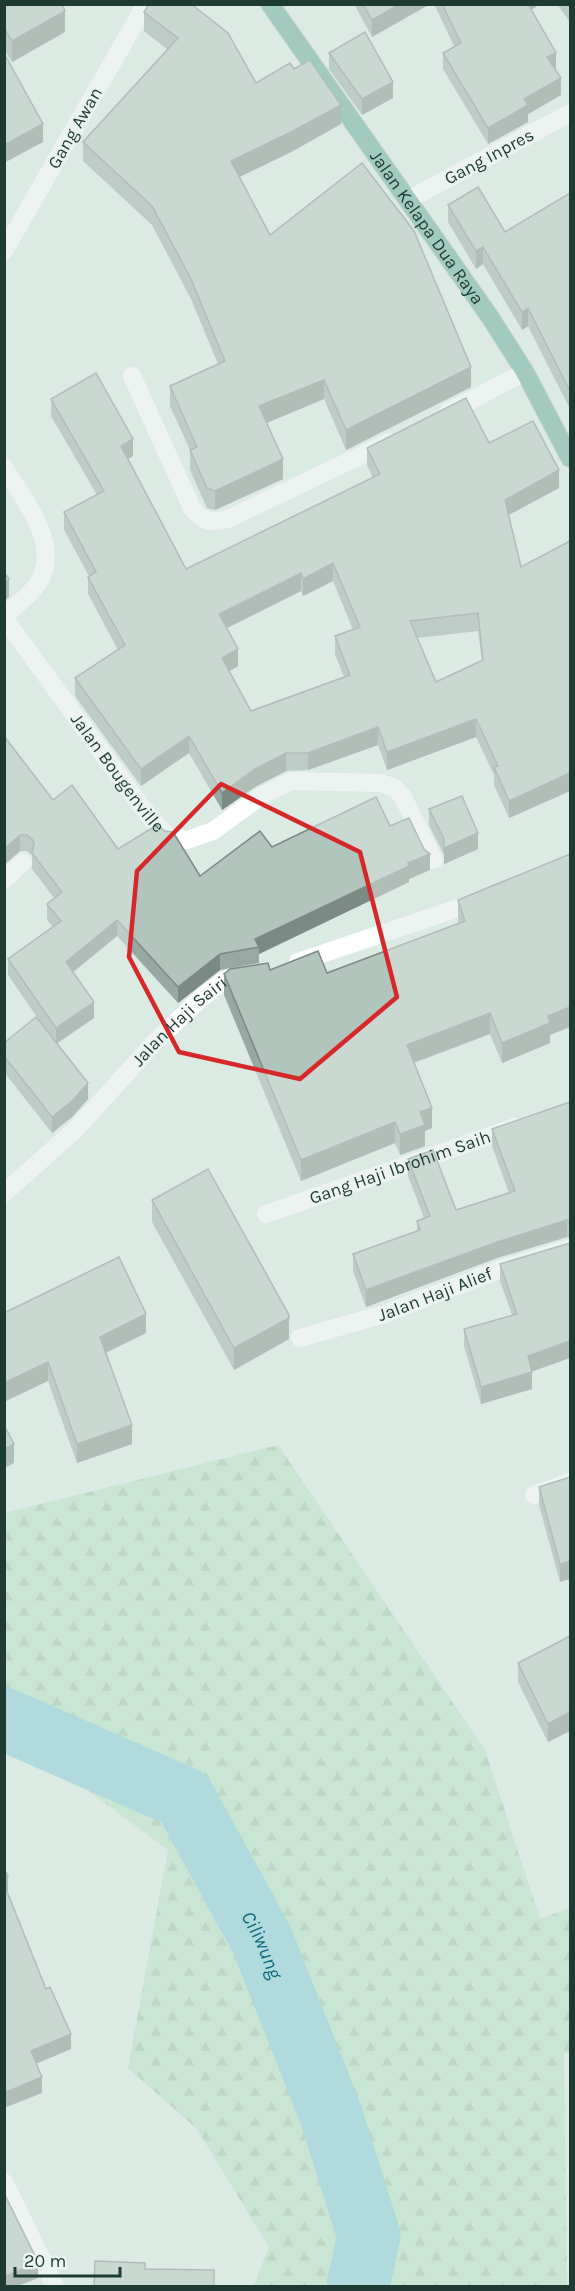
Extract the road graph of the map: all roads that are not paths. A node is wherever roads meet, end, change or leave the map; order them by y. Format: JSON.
{"nodes":[{"id":1,"x":146,"y":4,"type":"edge"},
{"id":2,"x":270,"y":4,"type":"edge"},
{"id":3,"x":570,"y":113,"type":"edge"},
{"id":4,"x":408,"y":200,"type":"junction"},
{"id":5,"x":4,"y":252,"type":"edge"},
{"id":6,"x":525,"y":372,"type":"junction"},
{"id":7,"x":132,"y":376,"type":"dead end"},
{"id":8,"x":434,"y":420,"type":"edge"},
{"id":9,"x":403,"y":435,"type":"edge"},
{"id":10,"x":570,"y":458,"type":"edge"},
{"id":11,"x":4,"y":467,"type":"edge"},
{"id":12,"x":4,"y":617,"type":"edge"},
{"id":13,"x":434,"y":860,"type":"dead end"},
{"id":14,"x":23,"y":862,"type":"dead end"},
{"id":15,"x":4,"y":880,"type":"edge"},
{"id":16,"x":497,"y":894,"type":"edge"},
{"id":17,"x":285,"y":967,"type":"edge"},
{"id":18,"x":262,"y":974,"type":"edge"},
{"id":19,"x":537,"y":1119,"type":"edge"},
{"id":20,"x":4,"y":1193,"type":"edge"},
{"id":21,"x":266,"y":1214,"type":"dead end"},
{"id":22,"x":570,"y":1248,"type":"edge"},
{"id":23,"x":300,"y":1338,"type":"dead end"},
{"id":24,"x":570,"y":1482,"type":"edge"},
{"id":25,"x":534,"y":1495,"type":"dead end"},
{"id":26,"x":4,"y":2182,"type":"edge"},
{"id":27,"x":55,"y":2286,"type":"edge"}],
"edges":[{"from":1,"to":5,"type":"street","name":"Gang Awan"},
{"from":2,"to":4,"type":"main road","name":"Jalan Kelapa Dua Raya"},
{"from":3,"to":4,"type":"street","name":"Gang Inpres"},
{"from":4,"to":6,"type":"main road","name":"Jalan Kelapa Dua Raya"},
{"from":6,"to":8,"type":"street"},
{"from":6,"to":10,"type":"main road","name":"Jalan Kelapa Dua Raya"},
{"from":7,"to":9,"type":"street"},
{"from":11,"to":12,"type":"street"},
{"from":12,"to":13,"type":"street","name":"Jalan Bougenville"},
{"from":14,"to":15,"type":"street"},
{"from":16,"to":17,"type":"street"},
{"from":18,"to":20,"type":"street","name":"Jalan Haji Sairi"},
{"from":19,"to":21,"type":"street","name":"Gang Haji Ibrohim Saih"},
{"from":22,"to":23,"type":"street","name":"Jalan Haji Alief"},
{"from":24,"to":25,"type":"street"},
{"from":26,"to":27,"type":"street"}]}
